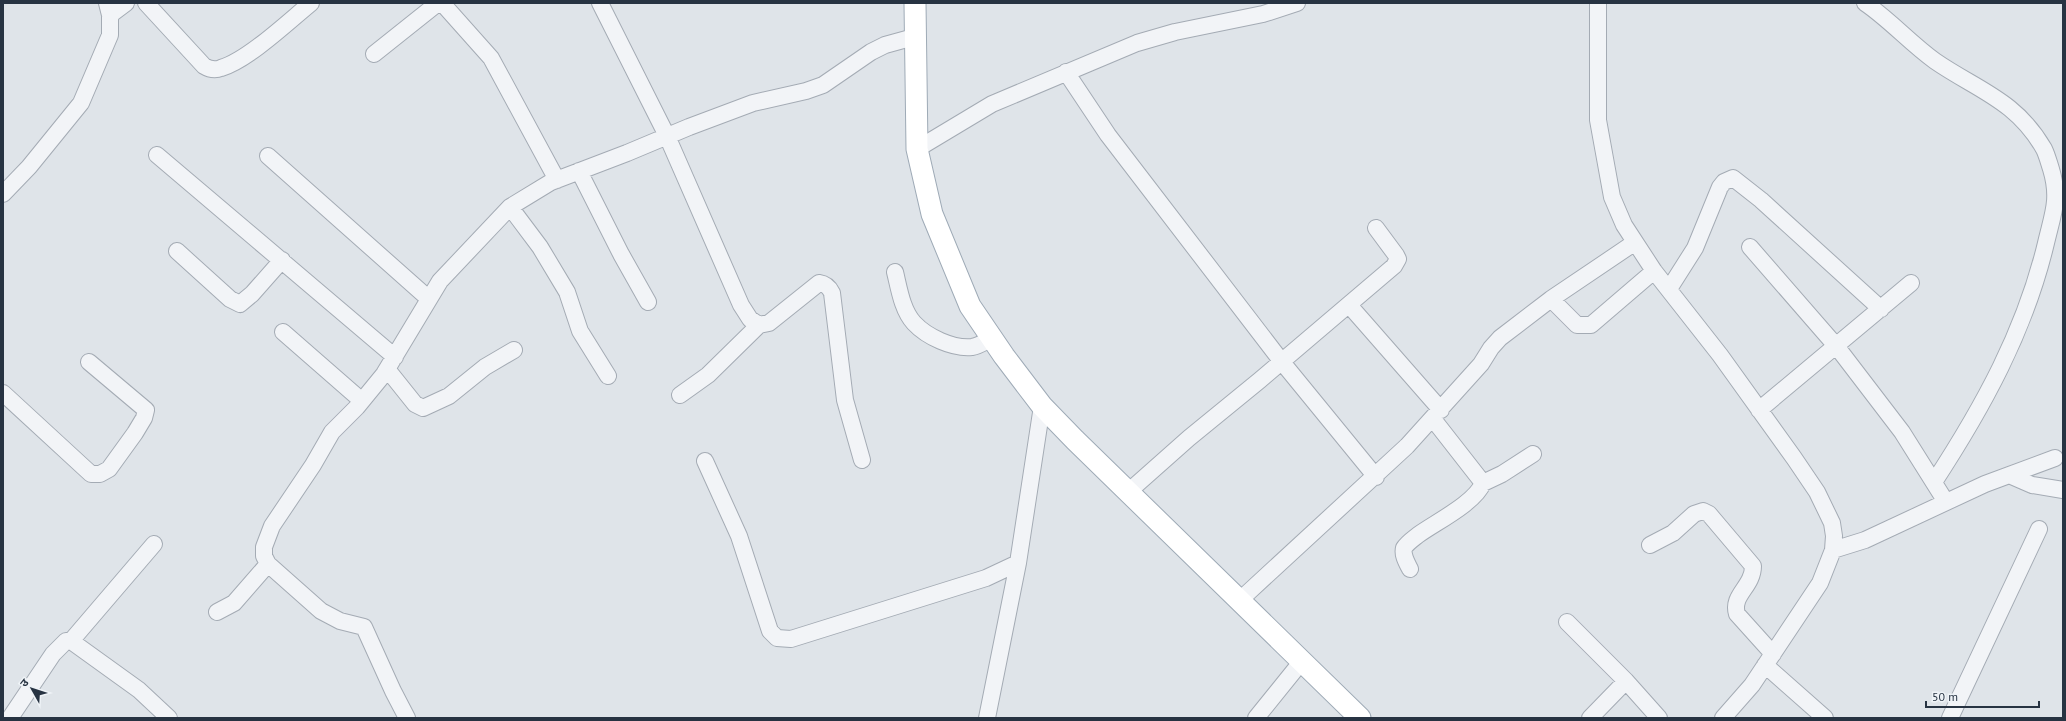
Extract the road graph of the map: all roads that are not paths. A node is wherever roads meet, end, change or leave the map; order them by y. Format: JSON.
{"nodes":[{"id":1,"x":126,"y":3,"type":"edge"},
{"id":2,"x":146,"y":3,"type":"edge"},
{"id":3,"x":312,"y":3,"type":"edge"},
{"id":4,"x":438,"y":3,"type":"edge"},
{"id":5,"x":442,"y":3,"type":"edge"},
{"id":6,"x":600,"y":3,"type":"edge"},
{"id":7,"x":915,"y":3,"type":"edge"},
{"id":8,"x":1297,"y":3,"type":"edge"},
{"id":9,"x":1598,"y":3,"type":"edge"},
{"id":10,"x":1865,"y":3,"type":"edge"},
{"id":11,"x":109,"y":9,"type":"edge"},
{"id":12,"x":914,"y":37,"type":"junction"},
{"id":13,"x":374,"y":54,"type":"dead end"},
{"id":14,"x":1066,"y":72,"type":"junction"},
{"id":15,"x":667,"y":136,"type":"junction"},
{"id":16,"x":917,"y":149,"type":"junction"},
{"id":17,"x":157,"y":156,"type":"dead end"},
{"id":18,"x":268,"y":156,"type":"dead end"},
{"id":19,"x":579,"y":171,"type":"junction"},
{"id":20,"x":557,"y":180,"type":"junction"},
{"id":21,"x":3,"y":194,"type":"edge"},
{"id":22,"x":510,"y":207,"type":"junction"},
{"id":23,"x":1376,"y":228,"type":"dead end"},
{"id":24,"x":1634,"y":243,"type":"junction"},
{"id":25,"x":1750,"y":247,"type":"dead end"},
{"id":26,"x":177,"y":251,"type":"dead end"},
{"id":27,"x":282,"y":260,"type":"junction"},
{"id":28,"x":1654,"y":271,"type":"junction"},
{"id":29,"x":895,"y":272,"type":"dead end"},
{"id":30,"x":1911,"y":283,"type":"dead end"},
{"id":31,"x":1669,"y":289,"type":"junction"},
{"id":32,"x":1551,"y":299,"type":"junction"},
{"id":33,"x":429,"y":300,"type":"junction"},
{"id":34,"x":648,"y":302,"type":"dead end"},
{"id":35,"x":1349,"y":305,"type":"junction"},
{"id":36,"x":1881,"y":309,"type":"junction"},
{"id":37,"x":759,"y":325,"type":"junction"},
{"id":38,"x":283,"y":332,"type":"dead end"},
{"id":39,"x":992,"y":338,"type":"junction"},
{"id":40,"x":1837,"y":347,"type":"junction"},
{"id":41,"x":514,"y":350,"type":"dead end"},
{"id":42,"x":89,"y":362,"type":"dead end"},
{"id":43,"x":1282,"y":362,"type":"junction"},
{"id":44,"x":391,"y":363,"type":"junction"},
{"id":45,"x":608,"y":376,"type":"dead end"},
{"id":46,"x":3,"y":393,"type":"edge"},
{"id":47,"x":680,"y":396,"type":"dead end"},
{"id":48,"x":362,"y":401,"type":"junction"},
{"id":49,"x":1042,"y":406,"type":"junction"},
{"id":50,"x":1759,"y":410,"type":"junction"},
{"id":51,"x":1437,"y":414,"type":"junction"},
{"id":52,"x":1533,"y":454,"type":"dead end"},
{"id":53,"x":2055,"y":458,"type":"dead end"},
{"id":54,"x":862,"y":460,"type":"dead end"},
{"id":55,"x":705,"y":461,"type":"dead end"},
{"id":56,"x":2009,"y":475,"type":"junction"},
{"id":57,"x":1376,"y":477,"type":"junction"},
{"id":58,"x":1934,"y":482,"type":"junction"},
{"id":59,"x":1483,"y":483,"type":"junction"},
{"id":60,"x":2063,"y":490,"type":"edge"},
{"id":61,"x":1127,"y":492,"type":"junction"},
{"id":62,"x":1946,"y":502,"type":"junction"},
{"id":63,"x":2039,"y":529,"type":"dead end"},
{"id":64,"x":154,"y":544,"type":"dead end"},
{"id":65,"x":1650,"y":545,"type":"dead end"},
{"id":66,"x":1833,"y":550,"type":"junction"},
{"id":67,"x":268,"y":564,"type":"junction"},
{"id":68,"x":1018,"y":564,"type":"junction"},
{"id":69,"x":1410,"y":569,"type":"dead end"},
{"id":70,"x":1240,"y":600,"type":"junction"},
{"id":71,"x":217,"y":612,"type":"dead end"},
{"id":72,"x":1566,"y":622,"type":"dead end"},
{"id":73,"x":71,"y":641,"type":"junction"},
{"id":74,"x":1769,"y":660,"type":"junction"},
{"id":75,"x":1302,"y":661,"type":"junction"},
{"id":76,"x":1626,"y":681,"type":"junction"},
{"id":77,"x":984,"y":717,"type":"edge"},
{"id":78,"x":10,"y":718,"type":"edge"},
{"id":79,"x":169,"y":718,"type":"edge"},
{"id":80,"x":407,"y":718,"type":"edge"},
{"id":81,"x":1256,"y":718,"type":"edge"},
{"id":82,"x":1360,"y":718,"type":"edge"},
{"id":83,"x":1590,"y":718,"type":"edge"},
{"id":84,"x":1659,"y":718,"type":"edge"},
{"id":85,"x":1723,"y":718,"type":"edge"},
{"id":86,"x":1825,"y":718,"type":"edge"},
{"id":87,"x":1950,"y":718,"type":"edge"}],
"edges":[{"from":1,"to":11,"type":"street"},
{"from":2,"to":3,"type":"street"},
{"from":4,"to":13,"type":"street"},
{"from":5,"to":20,"type":"street"},
{"from":6,"to":15,"type":"street"},
{"from":7,"to":12,"type":"main road"},
{"from":8,"to":14,"type":"street"},
{"from":9,"to":24,"type":"street"},
{"from":10,"to":58,"type":"street"},
{"from":11,"to":21,"type":"street"},
{"from":12,"to":15,"type":"street"},
{"from":12,"to":16,"type":"main road"},
{"from":14,"to":16,"type":"street"},
{"from":14,"to":43,"type":"street"},
{"from":15,"to":19,"type":"street"},
{"from":15,"to":37,"type":"street"},
{"from":16,"to":39,"type":"main road"},
{"from":17,"to":27,"type":"street"},
{"from":18,"to":33,"type":"street"},
{"from":19,"to":20,"type":"street"},
{"from":19,"to":34,"type":"street"},
{"from":20,"to":22,"type":"street"},
{"from":22,"to":33,"type":"street"},
{"from":22,"to":45,"type":"street"},
{"from":23,"to":35,"type":"street"},
{"from":24,"to":28,"type":"street"},
{"from":24,"to":32,"type":"street"},
{"from":25,"to":40,"type":"street"},
{"from":26,"to":27,"type":"street"},
{"from":27,"to":44,"type":"street"},
{"from":28,"to":31,"type":"street"},
{"from":28,"to":32,"type":"street"},
{"from":29,"to":39,"type":"street"},
{"from":30,"to":36,"type":"street"},
{"from":31,"to":36,"type":"street"},
{"from":31,"to":50,"type":"street"},
{"from":32,"to":51,"type":"street"},
{"from":33,"to":44,"type":"street"},
{"from":35,"to":43,"type":"street"},
{"from":35,"to":51,"type":"street"},
{"from":36,"to":40,"type":"street"},
{"from":37,"to":47,"type":"street"},
{"from":37,"to":54,"type":"street"},
{"from":38,"to":48,"type":"street"},
{"from":39,"to":49,"type":"main road"},
{"from":40,"to":50,"type":"street"},
{"from":40,"to":58,"type":"street"},
{"from":41,"to":44,"type":"street"},
{"from":42,"to":46,"type":"street"},
{"from":43,"to":57,"type":"street"},
{"from":43,"to":61,"type":"street"},
{"from":44,"to":48,"type":"street"},
{"from":48,"to":67,"type":"street"},
{"from":49,"to":61,"type":"main road"},
{"from":49,"to":68,"type":"street"},
{"from":50,"to":66,"type":"street"},
{"from":51,"to":57,"type":"street"},
{"from":51,"to":59,"type":"street"},
{"from":52,"to":59,"type":"street"},
{"from":53,"to":56,"type":"street"},
{"from":55,"to":68,"type":"street"},
{"from":56,"to":60,"type":"street"},
{"from":56,"to":62,"type":"street"},
{"from":57,"to":70,"type":"street"},
{"from":58,"to":62,"type":"street"},
{"from":59,"to":69,"type":"street"},
{"from":61,"to":70,"type":"main road"},
{"from":62,"to":66,"type":"street"},
{"from":63,"to":87,"type":"street"},
{"from":64,"to":73,"type":"street"},
{"from":65,"to":74,"type":"street"},
{"from":66,"to":74,"type":"street"},
{"from":67,"to":71,"type":"street"},
{"from":67,"to":80,"type":"street"},
{"from":68,"to":77,"type":"street"},
{"from":70,"to":75,"type":"main road"},
{"from":72,"to":76,"type":"street"},
{"from":73,"to":78,"type":"street"},
{"from":73,"to":79,"type":"street"},
{"from":74,"to":85,"type":"street"},
{"from":74,"to":86,"type":"street"},
{"from":75,"to":81,"type":"street"},
{"from":75,"to":82,"type":"main road"},
{"from":76,"to":83,"type":"street"},
{"from":76,"to":84,"type":"street"}]}
